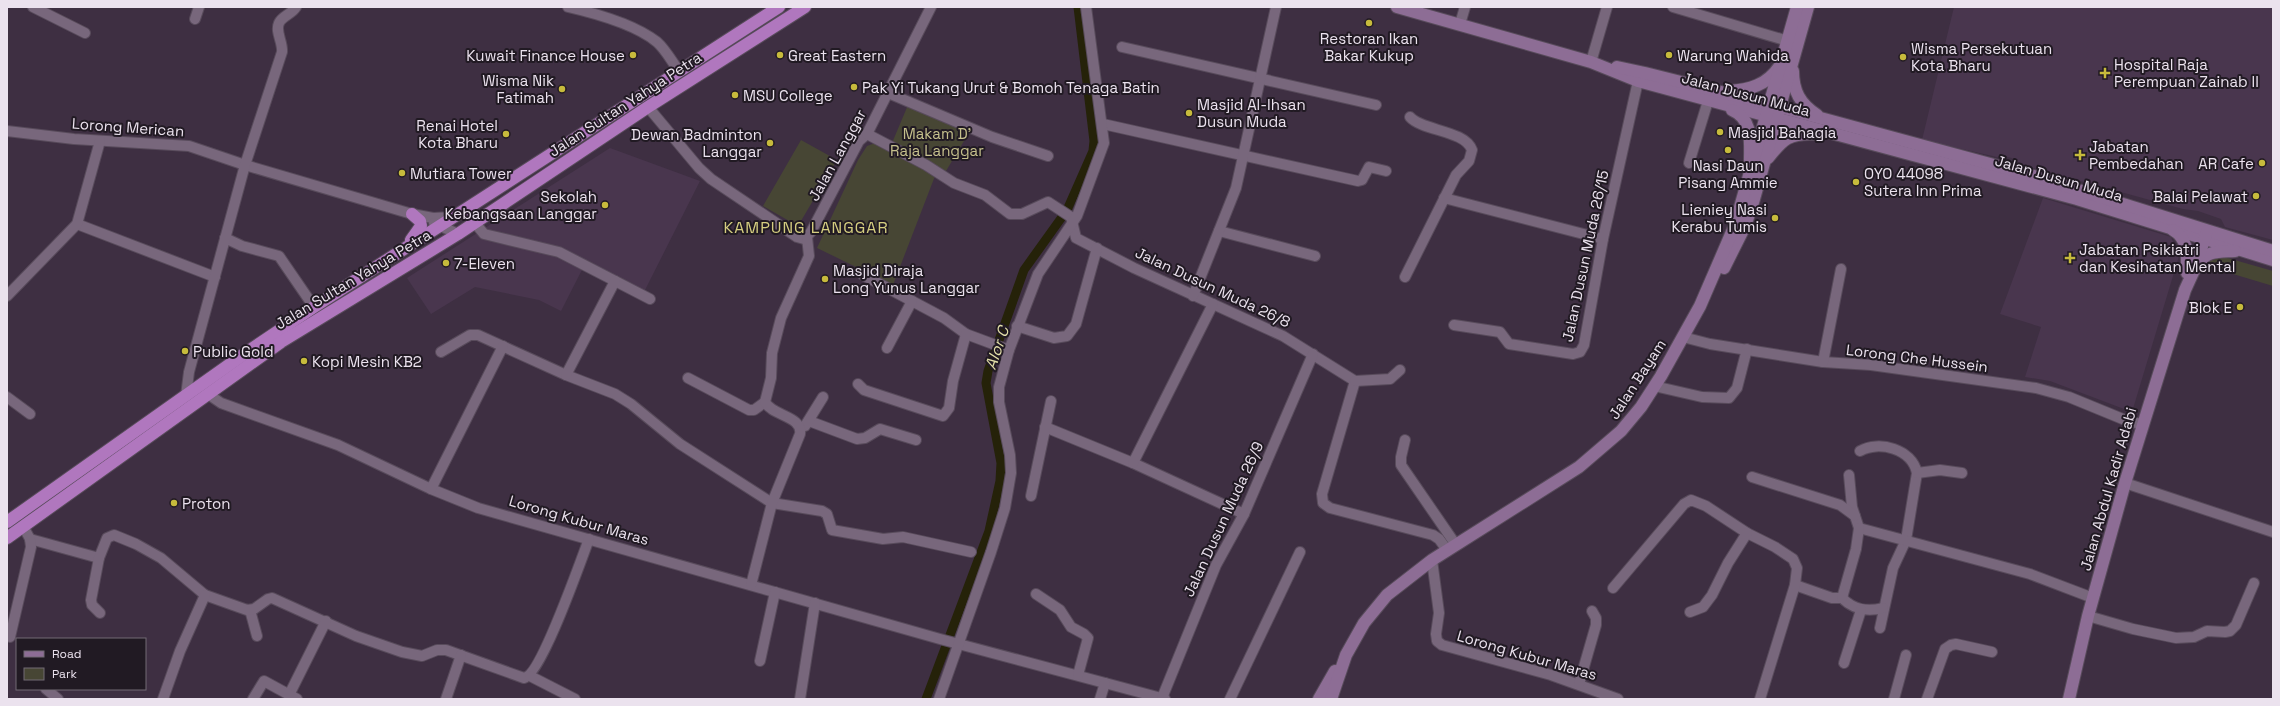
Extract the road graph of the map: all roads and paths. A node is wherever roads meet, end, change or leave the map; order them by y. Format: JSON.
{"nodes":[{"id":1,"x":34,"y":7,"type":"edge"},
{"id":2,"x":199,"y":7,"type":"edge"},
{"id":3,"x":296,"y":7,"type":"edge"},
{"id":4,"x":568,"y":7,"type":"edge"},
{"id":5,"x":779,"y":7,"type":"edge"},
{"id":6,"x":805,"y":7,"type":"edge"},
{"id":7,"x":931,"y":7,"type":"edge"},
{"id":8,"x":1086,"y":7,"type":"edge"},
{"id":9,"x":1276,"y":7,"type":"edge"},
{"id":10,"x":1397,"y":7,"type":"edge"},
{"id":11,"x":1465,"y":7,"type":"edge"},
{"id":12,"x":1607,"y":7,"type":"edge"},
{"id":13,"x":1673,"y":7,"type":"edge"},
{"id":14,"x":1798,"y":7,"type":"edge"},
{"id":15,"x":1808,"y":7,"type":"edge"},
{"id":16,"x":601,"y":11,"type":"edge"},
{"id":17,"x":195,"y":18,"type":"dead end"},
{"id":18,"x":1460,"y":24,"type":"junction"},
{"id":19,"x":85,"y":33,"type":"dead end"},
{"id":20,"x":1788,"y":41,"type":"junction"},
{"id":21,"x":1122,"y":47,"type":"dead end"},
{"id":22,"x":1796,"y":52,"type":"junction"},
{"id":23,"x":1590,"y":62,"type":"junction"},
{"id":24,"x":1781,"y":64,"type":"junction"},
{"id":25,"x":679,"y":71,"type":"junction"},
{"id":26,"x":1260,"y":79,"type":"junction"},
{"id":27,"x":1638,"y":81,"type":"junction"},
{"id":28,"x":888,"y":93,"type":"junction"},
{"id":29,"x":1715,"y":99,"type":"junction"},
{"id":30,"x":1376,"y":105,"type":"dead end"},
{"id":31,"x":1775,"y":106,"type":"junction"},
{"id":32,"x":648,"y":107,"type":"junction"},
{"id":33,"x":1410,"y":117,"type":"dead end"},
{"id":34,"x":1771,"y":118,"type":"junction"},
{"id":35,"x":1103,"y":124,"type":"junction"},
{"id":36,"x":1835,"y":129,"type":"junction"},
{"id":37,"x":7,"y":131,"type":"edge"},
{"id":38,"x":867,"y":134,"type":"junction"},
{"id":39,"x":100,"y":141,"type":"junction"},
{"id":40,"x":1048,"y":156,"type":"dead end"},
{"id":41,"x":1243,"y":156,"type":"junction"},
{"id":42,"x":1689,"y":162,"type":"dead end"},
{"id":43,"x":1765,"y":162,"type":"junction"},
{"id":44,"x":245,"y":165,"type":"junction"},
{"id":45,"x":1386,"y":171,"type":"dead end"},
{"id":46,"x":1749,"y":177,"type":"junction"},
{"id":47,"x":1444,"y":198,"type":"junction"},
{"id":48,"x":412,"y":214,"type":"junction"},
{"id":49,"x":452,"y":217,"type":"junction"},
{"id":50,"x":1071,"y":219,"type":"junction"},
{"id":51,"x":475,"y":223,"type":"junction"},
{"id":52,"x":77,"y":224,"type":"junction"},
{"id":53,"x":440,"y":226,"type":"junction"},
{"id":54,"x":2165,"y":226,"type":"junction"},
{"id":55,"x":1219,"y":231,"type":"junction"},
{"id":56,"x":2202,"y":233,"type":"junction"},
{"id":57,"x":458,"y":234,"type":"junction"},
{"id":58,"x":807,"y":237,"type":"junction"},
{"id":59,"x":225,"y":238,"type":"junction"},
{"id":60,"x":1604,"y":239,"type":"junction"},
{"id":61,"x":1097,"y":248,"type":"junction"},
{"id":62,"x":404,"y":249,"type":"junction"},
{"id":63,"x":2246,"y":251,"type":"junction"},
{"id":64,"x":2273,"y":251,"type":"edge"},
{"id":65,"x":1315,"y":256,"type":"dead end"},
{"id":66,"x":2273,"y":260,"type":"edge"},
{"id":67,"x":1840,"y":269,"type":"dead end"},
{"id":68,"x":2191,"y":270,"type":"junction"},
{"id":69,"x":863,"y":275,"type":"dead end"},
{"id":70,"x":215,"y":277,"type":"junction"},
{"id":71,"x":1405,"y":277,"type":"dead end"},
{"id":72,"x":615,"y":281,"type":"junction"},
{"id":73,"x":7,"y":296,"type":"edge"},
{"id":74,"x":1193,"y":296,"type":"junction"},
{"id":75,"x":650,"y":299,"type":"dead end"},
{"id":76,"x":912,"y":301,"type":"junction"},
{"id":77,"x":1213,"y":304,"type":"junction"},
{"id":78,"x":1700,"y":306,"type":"junction"},
{"id":79,"x":314,"y":307,"type":"junction"},
{"id":80,"x":1454,"y":325,"type":"dead end"},
{"id":81,"x":1017,"y":326,"type":"junction"},
{"id":82,"x":966,"y":334,"type":"junction"},
{"id":83,"x":1683,"y":337,"type":"junction"},
{"id":84,"x":503,"y":346,"type":"junction"},
{"id":85,"x":888,"y":348,"type":"dead end"},
{"id":86,"x":1007,"y":349,"type":"junction"},
{"id":87,"x":1747,"y":349,"type":"junction"},
{"id":88,"x":441,"y":352,"type":"dead end"},
{"id":89,"x":1313,"y":354,"type":"junction"},
{"id":90,"x":1823,"y":362,"type":"junction"},
{"id":91,"x":1400,"y":370,"type":"dead end"},
{"id":92,"x":566,"y":375,"type":"junction"},
{"id":93,"x":688,"y":378,"type":"dead end"},
{"id":94,"x":1355,"y":381,"type":"junction"},
{"id":95,"x":858,"y":384,"type":"dead end"},
{"id":96,"x":1654,"y":386,"type":"junction"},
{"id":97,"x":208,"y":394,"type":"junction"},
{"id":98,"x":186,"y":396,"type":"junction"},
{"id":99,"x":7,"y":397,"type":"edge"},
{"id":100,"x":823,"y":397,"type":"dead end"},
{"id":101,"x":1051,"y":401,"type":"dead end"},
{"id":102,"x":765,"y":402,"type":"junction"},
{"id":103,"x":30,"y":414,"type":"dead end"},
{"id":104,"x":809,"y":421,"type":"junction"},
{"id":105,"x":2143,"y":424,"type":"junction"},
{"id":106,"x":1045,"y":427,"type":"junction"},
{"id":107,"x":801,"y":430,"type":"junction"},
{"id":108,"x":916,"y":440,"type":"dead end"},
{"id":109,"x":1405,"y":440,"type":"dead end"},
{"id":110,"x":1860,"y":451,"type":"dead end"},
{"id":111,"x":1133,"y":463,"type":"junction"},
{"id":112,"x":1917,"y":473,"type":"junction"},
{"id":113,"x":1962,"y":473,"type":"dead end"},
{"id":114,"x":1849,"y":475,"type":"dead end"},
{"id":115,"x":1752,"y":477,"type":"dead end"},
{"id":116,"x":2125,"y":483,"type":"junction"},
{"id":117,"x":431,"y":489,"type":"junction"},
{"id":118,"x":1031,"y":496,"type":"dead end"},
{"id":119,"x":772,"y":503,"type":"junction"},
{"id":120,"x":1244,"y":514,"type":"junction"},
{"id":121,"x":1855,"y":516,"type":"junction"},
{"id":122,"x":7,"y":522,"type":"edge"},
{"id":123,"x":23,"y":526,"type":"junction"},
{"id":124,"x":1859,"y":528,"type":"junction"},
{"id":125,"x":2273,"y":532,"type":"edge"},
{"id":126,"x":1747,"y":533,"type":"junction"},
{"id":127,"x":7,"y":538,"type":"edge"},
{"id":128,"x":30,"y":539,"type":"junction"},
{"id":129,"x":589,"y":539,"type":"junction"},
{"id":130,"x":1906,"y":540,"type":"junction"},
{"id":131,"x":1451,"y":548,"type":"junction"},
{"id":132,"x":971,"y":552,"type":"dead end"},
{"id":133,"x":1300,"y":552,"type":"dead end"},
{"id":134,"x":99,"y":558,"type":"junction"},
{"id":135,"x":1432,"y":560,"type":"junction"},
{"id":136,"x":2254,"y":583,"type":"dead end"},
{"id":137,"x":751,"y":585,"type":"junction"},
{"id":138,"x":1795,"y":585,"type":"junction"},
{"id":139,"x":1613,"y":588,"type":"dead end"},
{"id":140,"x":775,"y":592,"type":"junction"},
{"id":141,"x":1036,"y":594,"type":"dead end"},
{"id":142,"x":206,"y":595,"type":"junction"},
{"id":143,"x":1842,"y":598,"type":"junction"},
{"id":144,"x":2093,"y":598,"type":"junction"},
{"id":145,"x":815,"y":603,"type":"junction"},
{"id":146,"x":1883,"y":608,"type":"junction"},
{"id":147,"x":250,"y":610,"type":"junction"},
{"id":148,"x":1861,"y":610,"type":"junction"},
{"id":149,"x":1592,"y":611,"type":"dead end"},
{"id":150,"x":1690,"y":612,"type":"dead end"},
{"id":151,"x":100,"y":613,"type":"dead end"},
{"id":152,"x":2088,"y":616,"type":"junction"},
{"id":153,"x":326,"y":621,"type":"junction"},
{"id":154,"x":1880,"y":628,"type":"dead end"},
{"id":155,"x":257,"y":636,"type":"dead end"},
{"id":156,"x":10,"y":637,"type":"dead end"},
{"id":157,"x":957,"y":643,"type":"junction"},
{"id":158,"x":1992,"y":652,"type":"dead end"},
{"id":159,"x":461,"y":655,"type":"junction"},
{"id":160,"x":1346,"y":655,"type":"junction"},
{"id":161,"x":1906,"y":655,"type":"dead end"},
{"id":162,"x":760,"y":661,"type":"dead end"},
{"id":163,"x":1844,"y":663,"type":"dead end"},
{"id":164,"x":530,"y":676,"type":"junction"},
{"id":165,"x":1078,"y":676,"type":"junction"},
{"id":166,"x":1105,"y":683,"type":"junction"},
{"id":167,"x":1579,"y":684,"type":"junction"},
{"id":168,"x":47,"y":690,"type":"edge"},
{"id":169,"x":293,"y":697,"type":"edge"},
{"id":170,"x":58,"y":699,"type":"edge"},
{"id":171,"x":163,"y":699,"type":"edge"},
{"id":172,"x":253,"y":699,"type":"edge"},
{"id":173,"x":446,"y":699,"type":"edge"},
{"id":174,"x":575,"y":699,"type":"edge"},
{"id":175,"x":800,"y":699,"type":"edge"},
{"id":176,"x":939,"y":699,"type":"edge"},
{"id":177,"x":1100,"y":699,"type":"edge"},
{"id":178,"x":1164,"y":699,"type":"edge"},
{"id":179,"x":1230,"y":699,"type":"edge"},
{"id":180,"x":1319,"y":699,"type":"edge"},
{"id":181,"x":1331,"y":699,"type":"edge"},
{"id":182,"x":1618,"y":699,"type":"edge"},
{"id":183,"x":1760,"y":699,"type":"edge"},
{"id":184,"x":1894,"y":699,"type":"edge"},
{"id":185,"x":1927,"y":699,"type":"edge"},
{"id":186,"x":2069,"y":699,"type":"edge"}],
"edges":[{"from":1,"to":19,"type":"street"},
{"from":2,"to":17,"type":"street"},
{"from":3,"to":44,"type":"street"},
{"from":4,"to":16,"type":"street"},
{"from":5,"to":25,"type":"highway","name":"Jalan Sultan Yahya Petra"},
{"from":6,"to":32,"type":"highway","name":"Jalan Sultan Yahya Petra"},
{"from":7,"to":28,"type":"street","name":"Jalan Langgar"},
{"from":8,"to":35,"type":"street"},
{"from":9,"to":26,"type":"street"},
{"from":10,"to":18,"type":"main road","name":"Jalan Dusun Muda"},
{"from":11,"to":18,"type":"street"},
{"from":12,"to":23,"type":"street"},
{"from":13,"to":20,"type":"street"},
{"from":14,"to":20,"type":"main road"},
{"from":15,"to":22,"type":"main road"},
{"from":16,"to":25,"type":"street"},
{"from":18,"to":23,"type":"main road","name":"Jalan Dusun Muda"},
{"from":20,"to":24,"type":"main road"},
{"from":21,"to":26,"type":"street"},
{"from":22,"to":31,"type":"main road"},
{"from":22,"to":36,"type":"main road"},
{"from":23,"to":27,"type":"main road","name":"Jalan Dusun Muda"},
{"from":23,"to":29,"type":"main road"},
{"from":24,"to":29,"type":"main road"},
{"from":24,"to":31,"type":"main road"},
{"from":25,"to":49,"type":"highway","name":"Jalan Sultan Yahya Petra"},
{"from":26,"to":30,"type":"street"},
{"from":26,"to":41,"type":"street"},
{"from":27,"to":29,"type":"main road","name":"Jalan Dusun Muda"},
{"from":27,"to":60,"type":"street","name":"Jalan Dusun Muda 26/15"},
{"from":28,"to":38,"type":"street","name":"Jalan Langgar"},
{"from":28,"to":40,"type":"street"},
{"from":29,"to":31,"type":"main road"},
{"from":29,"to":34,"type":"main road","name":"Jalan Dusun Muda"},
{"from":29,"to":42,"type":"street"},
{"from":29,"to":46,"type":"main road"},
{"from":31,"to":34,"type":"main road"},
{"from":31,"to":36,"type":"main road"},
{"from":32,"to":51,"type":"highway","name":"Jalan Sultan Yahya Petra"},
{"from":32,"to":58,"type":"street"},
{"from":33,"to":47,"type":"street"},
{"from":34,"to":36,"type":"main road","name":"Jalan Dusun Muda"},
{"from":34,"to":43,"type":"main road"},
{"from":34,"to":46,"type":"main road","name":"Jalan Bayam"},
{"from":35,"to":41,"type":"street"},
{"from":35,"to":50,"type":"street"},
{"from":36,"to":43,"type":"main road"},
{"from":36,"to":54,"type":"main road","name":"Jalan Dusun Muda"},
{"from":36,"to":56,"type":"main road"},
{"from":37,"to":39,"type":"street","name":"Lorong Merican"},
{"from":38,"to":50,"type":"street"},
{"from":38,"to":58,"type":"street","name":"Jalan Langgar"},
{"from":39,"to":44,"type":"street","name":"Lorong Merican"},
{"from":39,"to":52,"type":"street"},
{"from":41,"to":45,"type":"street"},
{"from":41,"to":55,"type":"street"},
{"from":43,"to":78,"type":"main road"},
{"from":44,"to":48,"type":"street","name":"Lorong Merican"},
{"from":44,"to":59,"type":"street"},
{"from":46,"to":78,"type":"main road","name":"Jalan Bayam"},
{"from":47,"to":60,"type":"street"},
{"from":47,"to":71,"type":"street"},
{"from":48,"to":49,"type":"street"},
{"from":48,"to":53,"type":"street"},
{"from":48,"to":62,"type":"highway"},
{"from":49,"to":53,"type":"highway","name":"Jalan Sultan Yahya Petra"},
{"from":50,"to":61,"type":"street","name":"Jalan Dusun Muda 26/8"},
{"from":50,"to":81,"type":"street"},
{"from":51,"to":57,"type":"highway","name":"Jalan Sultan Yahya Petra"},
{"from":51,"to":72,"type":"street"},
{"from":52,"to":70,"type":"street"},
{"from":52,"to":73,"type":"street"},
{"from":53,"to":57,"type":"street"},
{"from":53,"to":62,"type":"highway","name":"Jalan Sultan Yahya Petra"},
{"from":54,"to":56,"type":"main road","name":"Jalan Dusun Muda"},
{"from":54,"to":68,"type":"main road"},
{"from":55,"to":65,"type":"street"},
{"from":55,"to":74,"type":"street"},
{"from":56,"to":63,"type":"main road","name":"Jalan Dusun Muda"},
{"from":56,"to":64,"type":"main road"},
{"from":56,"to":68,"type":"main road","name":"Jalan Abdul Kadir Adabi"},
{"from":57,"to":97,"type":"highway","name":"Jalan Sultan Yahya Petra"},
{"from":58,"to":102,"type":"street"},
{"from":59,"to":70,"type":"street"},
{"from":59,"to":79,"type":"street"},
{"from":60,"to":80,"type":"street","name":"Jalan Dusun Muda 26/15"},
{"from":61,"to":74,"type":"street","name":"Jalan Dusun Muda 26/8"},
{"from":61,"to":81,"type":"street"},
{"from":62,"to":79,"type":"highway","name":"Jalan Sultan Yahya Petra"},
{"from":63,"to":66,"type":"main road","name":"Jalan Dusun Muda"},
{"from":63,"to":68,"type":"main road"},
{"from":67,"to":90,"type":"street"},
{"from":68,"to":105,"type":"main road","name":"Jalan Abdul Kadir Adabi"},
{"from":69,"to":76,"type":"street"},
{"from":70,"to":98,"type":"street"},
{"from":72,"to":75,"type":"street"},
{"from":72,"to":92,"type":"street"},
{"from":74,"to":77,"type":"street","name":"Jalan Dusun Muda 26/8"},
{"from":76,"to":82,"type":"street"},
{"from":76,"to":85,"type":"street"},
{"from":77,"to":89,"type":"street","name":"Jalan Dusun Muda 26/8"},
{"from":77,"to":111,"type":"street"},
{"from":78,"to":83,"type":"main road","name":"Jalan Bayam"},
{"from":79,"to":98,"type":"highway","name":"Jalan Sultan Yahya Petra"},
{"from":81,"to":86,"type":"street"},
{"from":82,"to":86,"type":"street"},
{"from":82,"to":95,"type":"street"},
{"from":83,"to":87,"type":"street","name":"Lorong Che Hussein"},
{"from":83,"to":96,"type":"main road","name":"Jalan Bayam"},
{"from":84,"to":88,"type":"street"},
{"from":84,"to":92,"type":"street"},
{"from":84,"to":117,"type":"street"},
{"from":86,"to":157,"type":"street"},
{"from":87,"to":90,"type":"street","name":"Lorong Che Hussein"},
{"from":87,"to":96,"type":"street"},
{"from":89,"to":94,"type":"street","name":"Jalan Dusun Muda 26/8"},
{"from":89,"to":120,"type":"street","name":"Jalan Dusun Muda 26/9"},
{"from":90,"to":105,"type":"street","name":"Lorong Che Hussein"},
{"from":91,"to":94,"type":"street"},
{"from":92,"to":119,"type":"street"},
{"from":93,"to":102,"type":"street"},
{"from":94,"to":131,"type":"street"},
{"from":96,"to":131,"type":"main road","name":"Jalan Bayam"},
{"from":97,"to":117,"type":"street","name":"Lorong Kubur Maras"},
{"from":97,"to":123,"type":"highway","name":"Jalan Sultan Yahya Petra"},
{"from":98,"to":122,"type":"highway","name":"Jalan Sultan Yahya Petra"},
{"from":99,"to":103,"type":"street"},
{"from":100,"to":104,"type":"street"},
{"from":101,"to":106,"type":"street"},
{"from":102,"to":107,"type":"street"},
{"from":104,"to":107,"type":"street"},
{"from":104,"to":108,"type":"street"},
{"from":105,"to":116,"type":"main road","name":"Jalan Abdul Kadir Adabi"},
{"from":106,"to":111,"type":"street"},
{"from":106,"to":118,"type":"street"},
{"from":107,"to":119,"type":"street"},
{"from":109,"to":131,"type":"street"},
{"from":110,"to":112,"type":"street"},
{"from":111,"to":120,"type":"street"},
{"from":112,"to":113,"type":"street"},
{"from":112,"to":130,"type":"street"},
{"from":114,"to":121,"type":"street"},
{"from":115,"to":121,"type":"street"},
{"from":116,"to":125,"type":"street"},
{"from":116,"to":144,"type":"main road","name":"Jalan Abdul Kadir Adabi"},
{"from":117,"to":129,"type":"street","name":"Lorong Kubur Maras"},
{"from":119,"to":132,"type":"street"},
{"from":119,"to":137,"type":"street"},
{"from":120,"to":178,"type":"street","name":"Jalan Dusun Muda 26/9"},
{"from":121,"to":124,"type":"street"},
{"from":123,"to":127,"type":"highway","name":"Jalan Sultan Yahya Petra"},
{"from":123,"to":128,"type":"street"},
{"from":124,"to":130,"type":"street"},
{"from":124,"to":143,"type":"street"},
{"from":126,"to":138,"type":"street"},
{"from":126,"to":139,"type":"street"},
{"from":126,"to":150,"type":"street"},
{"from":128,"to":134,"type":"street"},
{"from":128,"to":156,"type":"street"},
{"from":129,"to":137,"type":"street","name":"Lorong Kubur Maras"},
{"from":129,"to":164,"type":"street"},
{"from":130,"to":144,"type":"street"},
{"from":130,"to":146,"type":"street"},
{"from":131,"to":135,"type":"main road","name":"Jalan Bayam"},
{"from":133,"to":179,"type":"street"},
{"from":134,"to":142,"type":"street"},
{"from":134,"to":151,"type":"street"},
{"from":135,"to":160,"type":"main road","name":"Jalan Bayam"},
{"from":135,"to":167,"type":"street","name":"Lorong Kubur Maras"},
{"from":136,"to":152,"type":"street"},
{"from":137,"to":140,"type":"street","name":"Lorong Kubur Maras"},
{"from":138,"to":143,"type":"street"},
{"from":138,"to":183,"type":"street"},
{"from":140,"to":145,"type":"street","name":"Lorong Kubur Maras"},
{"from":140,"to":162,"type":"street"},
{"from":141,"to":165,"type":"street"},
{"from":142,"to":147,"type":"street"},
{"from":142,"to":171,"type":"street"},
{"from":143,"to":148,"type":"street"},
{"from":144,"to":152,"type":"main road","name":"Jalan Abdul Kadir Adabi"},
{"from":145,"to":157,"type":"street","name":"Lorong Kubur Maras"},
{"from":145,"to":175,"type":"street"},
{"from":146,"to":148,"type":"street"},
{"from":146,"to":154,"type":"street"},
{"from":147,"to":153,"type":"street"},
{"from":147,"to":155,"type":"street"},
{"from":148,"to":163,"type":"street"},
{"from":149,"to":167,"type":"street"},
{"from":152,"to":186,"type":"main road","name":"Jalan Abdul Kadir Adabi"},
{"from":153,"to":159,"type":"street"},
{"from":153,"to":169,"type":"street"},
{"from":157,"to":165,"type":"street","name":"Lorong Kubur Maras"},
{"from":157,"to":176,"type":"street"},
{"from":158,"to":185,"type":"street"},
{"from":159,"to":164,"type":"street"},
{"from":159,"to":173,"type":"street"},
{"from":160,"to":180,"type":"main road"},
{"from":160,"to":181,"type":"main road","name":"Jalan Bayam"},
{"from":161,"to":184,"type":"street"},
{"from":164,"to":174,"type":"street"},
{"from":165,"to":166,"type":"street","name":"Lorong Kubur Maras"},
{"from":166,"to":177,"type":"street"},
{"from":166,"to":178,"type":"street","name":"Lorong Kubur Maras"},
{"from":167,"to":182,"type":"street","name":"Lorong Kubur Maras"},
{"from":168,"to":170,"type":"street"},
{"from":169,"to":172,"type":"street"}]}
